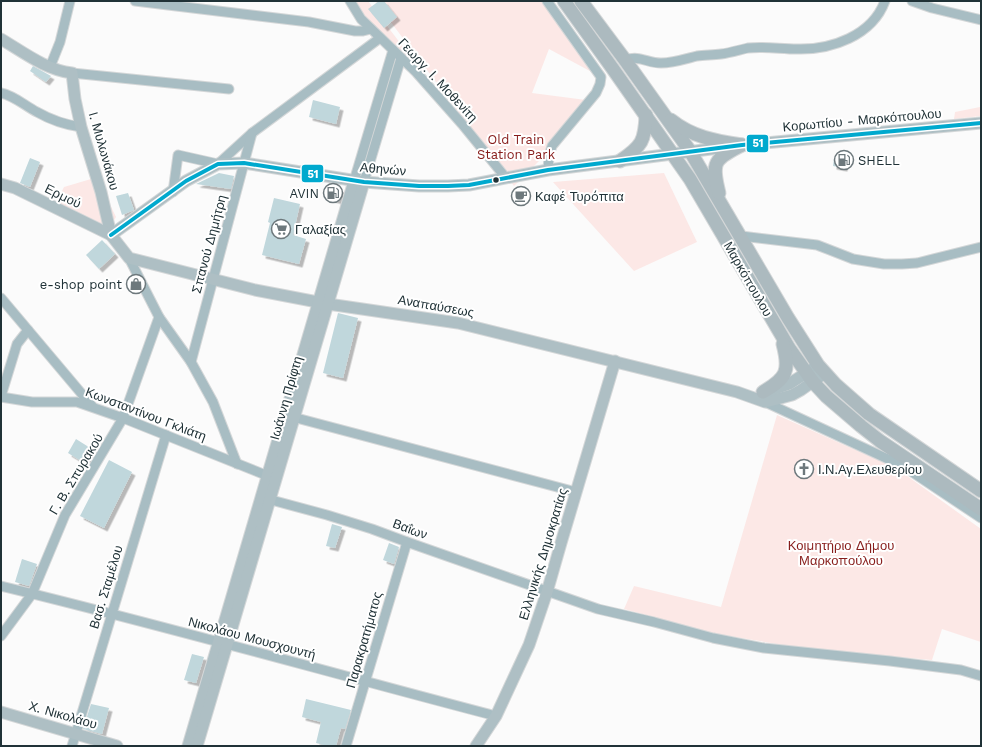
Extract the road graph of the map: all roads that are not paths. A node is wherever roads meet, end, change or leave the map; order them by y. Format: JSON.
{"nodes":[{"id":1,"x":70,"y":1,"type":"edge"},
{"id":2,"x":135,"y":1,"type":"edge"},
{"id":3,"x":350,"y":1,"type":"edge"},
{"id":4,"x":547,"y":1,"type":"edge"},
{"id":5,"x":564,"y":1,"type":"edge"},
{"id":6,"x":581,"y":1,"type":"edge"},
{"id":7,"x":884,"y":1,"type":"edge"},
{"id":8,"x":912,"y":1,"type":"edge"},
{"id":9,"x":981,"y":20,"type":"edge"},
{"id":10,"x":371,"y":29,"type":"junction"},
{"id":11,"x":380,"y":38,"type":"junction"},
{"id":12,"x":1,"y":39,"type":"edge"},
{"id":13,"x":393,"y":50,"type":"junction"},
{"id":14,"x":401,"y":58,"type":"junction"},
{"id":15,"x":625,"y":60,"type":"junction"},
{"id":16,"x":50,"y":68,"type":"junction"},
{"id":17,"x":72,"y":73,"type":"junction"},
{"id":18,"x":229,"y":89,"type":"dead end"},
{"id":19,"x":1,"y":93,"type":"edge"},
{"id":20,"x":663,"y":114,"type":"junction"},
{"id":21,"x":646,"y":115,"type":"junction"},
{"id":22,"x":981,"y":123,"type":"edge"},
{"id":23,"x":81,"y":127,"type":"junction"},
{"id":24,"x":252,"y":133,"type":"junction"},
{"id":25,"x":742,"y":145,"type":"junction"},
{"id":26,"x":690,"y":151,"type":"junction"},
{"id":27,"x":673,"y":154,"type":"junction"},
{"id":28,"x":620,"y":160,"type":"junction"},
{"id":29,"x":244,"y":163,"type":"junction"},
{"id":30,"x":218,"y":164,"type":"junction"},
{"id":31,"x":548,"y":170,"type":"junction"},
{"id":32,"x":506,"y":178,"type":"junction"},
{"id":33,"x":359,"y":182,"type":"junction"},
{"id":34,"x":1,"y":184,"type":"edge"},
{"id":35,"x":173,"y":192,"type":"junction"},
{"id":36,"x":722,"y":204,"type":"junction"},
{"id":37,"x":111,"y":235,"type":"junction"},
{"id":38,"x":740,"y":236,"type":"junction"},
{"id":39,"x":981,"y":247,"type":"edge"},
{"id":40,"x":129,"y":258,"type":"junction"},
{"id":41,"x":213,"y":279,"type":"junction"},
{"id":42,"x":1,"y":298,"type":"edge"},
{"id":43,"x":323,"y":303,"type":"junction"},
{"id":44,"x":159,"y":317,"type":"junction"},
{"id":45,"x":775,"y":326,"type":"junction"},
{"id":46,"x":28,"y":330,"type":"junction"},
{"id":47,"x":615,"y":361,"type":"junction"},
{"id":48,"x":191,"y":362,"type":"junction"},
{"id":49,"x":821,"y":369,"type":"junction"},
{"id":50,"x":809,"y":378,"type":"junction"},
{"id":51,"x":1,"y":396,"type":"edge"},
{"id":52,"x":764,"y":397,"type":"junction"},
{"id":53,"x":92,"y":406,"type":"junction"},
{"id":54,"x":290,"y":416,"type":"junction"},
{"id":55,"x":123,"y":418,"type":"junction"},
{"id":56,"x":166,"y":435,"type":"junction"},
{"id":57,"x":237,"y":464,"type":"junction"},
{"id":58,"x":272,"y":477,"type":"junction"},
{"id":59,"x":981,"y":491,"type":"edge"},
{"id":60,"x":576,"y":492,"type":"junction"},
{"id":61,"x":266,"y":498,"type":"junction"},
{"id":62,"x":981,"y":509,"type":"edge"},
{"id":63,"x":981,"y":518,"type":"edge"},
{"id":64,"x":407,"y":542,"type":"junction"},
{"id":65,"x":1,"y":586,"type":"edge"},
{"id":66,"x":548,"y":592,"type":"junction"},
{"id":67,"x":32,"y":594,"type":"junction"},
{"id":68,"x":112,"y":613,"type":"junction"},
{"id":69,"x":1,"y":636,"type":"edge"},
{"id":70,"x":223,"y":643,"type":"junction"},
{"id":71,"x":981,"y":676,"type":"edge"},
{"id":72,"x":366,"y":682,"type":"junction"},
{"id":73,"x":1,"y":712,"type":"edge"},
{"id":74,"x":496,"y":716,"type":"junction"},
{"id":75,"x":75,"y":734,"type":"junction"},
{"id":76,"x":72,"y":746,"type":"edge"},
{"id":77,"x":117,"y":746,"type":"edge"},
{"id":78,"x":188,"y":746,"type":"edge"},
{"id":79,"x":197,"y":746,"type":"edge"},
{"id":80,"x":346,"y":746,"type":"edge"},
{"id":81,"x":476,"y":746,"type":"edge"}],
"edges":[{"from":1,"to":16,"type":"street"},
{"from":2,"to":10,"type":"street"},
{"from":3,"to":10,"type":"street","name":"Γεωργ. Ι. Μοθενίτη"},
{"from":4,"to":31,"type":"street"},
{"from":5,"to":21,"type":"highway","name":"Μαρκόπουλου"},
{"from":6,"to":15,"type":"highway","name":"Μαρκόπουλου"},
{"from":7,"to":15,"type":"street"},
{"from":8,"to":9,"type":"street"},
{"from":10,"to":11,"type":"street","name":"Γεωργ. Ι. Μοθενίτη"},
{"from":11,"to":13,"type":"street","name":"Γεωργ. Ι. Μοθενίτη"},
{"from":11,"to":24,"type":"street"},
{"from":12,"to":16,"type":"main road"},
{"from":13,"to":14,"type":"street","name":"Γεωργ. Ι. Μοθενίτη"},
{"from":13,"to":33,"type":"street","name":"Ιωάννη Πρίφτη"},
{"from":14,"to":32,"type":"street","name":"Γεωργ. Ι. Μοθενίτη"},
{"from":14,"to":33,"type":"street","name":"Ιωάννη Πρίφτη"},
{"from":15,"to":20,"type":"highway","name":"Μαρκόπουλου"},
{"from":16,"to":17,"type":"main road"},
{"from":17,"to":18,"type":"street"},
{"from":17,"to":23,"type":"main road","name":"Ι. Μυλωνάκου"},
{"from":19,"to":23,"type":"street"},
{"from":20,"to":25,"type":"highway"},
{"from":20,"to":26,"type":"highway","name":"Μαρκόπουλου"},
{"from":21,"to":27,"type":"highway","name":"Μαρκόπουλου"},
{"from":21,"to":28,"type":"highway"},
{"from":22,"to":25,"type":"main road","name":"Κορωπίου - Μαρκόπουλου"},
{"from":23,"to":37,"type":"main road","name":"Ι. Μυλωνάκου"},
{"from":24,"to":29,"type":"street","name":"Σπανού Δημήτρη"},
{"from":24,"to":30,"type":"street"},
{"from":25,"to":26,"type":"main road","name":"Κορωπίου - Μαρκόπουλου"},
{"from":25,"to":36,"type":"highway"},
{"from":26,"to":27,"type":"main road","name":"Κορωπίου - Μαρκόπουλου"},
{"from":26,"to":36,"type":"highway","name":"Μαρκόπουλου"},
{"from":27,"to":28,"type":"main road","name":"Αθηνών"},
{"from":27,"to":45,"type":"highway","name":"Μαρκόπουλου"},
{"from":28,"to":31,"type":"main road","name":"Αθηνών"},
{"from":29,"to":30,"type":"main road","name":"Αθηνών"},
{"from":29,"to":33,"type":"main road","name":"Αθηνών"},
{"from":29,"to":41,"type":"street","name":"Σπανού Δημήτρη"},
{"from":30,"to":35,"type":"main road","name":"Αθηνών"},
{"from":30,"to":35,"type":"street"},
{"from":31,"to":32,"type":"main road","name":"Αθηνών"},
{"from":32,"to":33,"type":"main road","name":"Αθηνών"},
{"from":33,"to":43,"type":"main road","name":"Ιωάννη Πρίφτη"},
{"from":34,"to":37,"type":"main road","name":"Ερμού"},
{"from":35,"to":37,"type":"main road","name":"Αθηνών"},
{"from":36,"to":38,"type":"highway","name":"Μαρκόπουλου"},
{"from":37,"to":40,"type":"main road"},
{"from":38,"to":39,"type":"street"},
{"from":38,"to":49,"type":"highway","name":"Μαρκόπουλου"},
{"from":40,"to":41,"type":"main road","name":"Αναπαύσεως"},
{"from":40,"to":44,"type":"street"},
{"from":41,"to":43,"type":"main road","name":"Αναπαύσεως"},
{"from":41,"to":48,"type":"street","name":"Σπανού Δημήτρη"},
{"from":42,"to":46,"type":"street"},
{"from":43,"to":47,"type":"main road","name":"Αναπαύσεως"},
{"from":43,"to":54,"type":"main road","name":"Ιωάννη Πρίφτη"},
{"from":43,"to":54,"type":"main road","name":"Ιωάννη Πρίφτη"},
{"from":44,"to":48,"type":"street"},
{"from":44,"to":55,"type":"street","name":"Γ. Β. Σπυρακού"},
{"from":45,"to":50,"type":"highway","name":"Μαρκόπουλου"},
{"from":45,"to":52,"type":"highway"},
{"from":46,"to":51,"type":"street"},
{"from":46,"to":53,"type":"street"},
{"from":47,"to":52,"type":"main road","name":"Αναπαύσεως"},
{"from":47,"to":60,"type":"main road","name":"Ελληνικής Δημοκρατίας"},
{"from":48,"to":57,"type":"street"},
{"from":49,"to":50,"type":"main road","name":"Αναπαύσεως"},
{"from":49,"to":59,"type":"highway","name":"Μαρκόπουλου"},
{"from":50,"to":52,"type":"main road","name":"Αναπαύσεως"},
{"from":50,"to":62,"type":"highway","name":"Μαρκόπουλου"},
{"from":51,"to":53,"type":"street","name":"Κωνσταντίνου Γκλιάτη"},
{"from":52,"to":63,"type":"street"},
{"from":53,"to":55,"type":"street","name":"Κωνσταντίνου Γκλιάτη"},
{"from":54,"to":58,"type":"main road","name":"Ιωάννη Πρίφτη"},
{"from":54,"to":60,"type":"street"},
{"from":55,"to":56,"type":"street","name":"Κωνσταντίνου Γκλιάτη"},
{"from":55,"to":67,"type":"street","name":"Γ. Β. Σπυρακού"},
{"from":56,"to":57,"type":"street","name":"Κωνσταντίνου Γκλιάτη"},
{"from":56,"to":68,"type":"street","name":"Βασ. Σταμέλου"},
{"from":57,"to":58,"type":"street","name":"Κωνσταντίνου Γκλιάτη"},
{"from":58,"to":61,"type":"main road","name":"Ιωάννη Πρίφτη"},
{"from":60,"to":66,"type":"main road","name":"Ελληνικής Δημοκρατίας"},
{"from":61,"to":64,"type":"street","name":"Βαΐων"},
{"from":61,"to":70,"type":"main road","name":"Ιωάννη Πρίφτη"},
{"from":64,"to":66,"type":"street","name":"Βαΐων"},
{"from":64,"to":72,"type":"street","name":"Παρακρατήματος"},
{"from":65,"to":67,"type":"street","name":"Νικολάου Μουσχουντή"},
{"from":66,"to":71,"type":"street","name":"Βαΐων"},
{"from":66,"to":74,"type":"main road","name":"Ελληνικής Δημοκρατίας"},
{"from":67,"to":68,"type":"street","name":"Νικολάου Μουσχουντή"},
{"from":67,"to":69,"type":"street","name":"Γ. Β. Σπυρακού"},
{"from":68,"to":70,"type":"street","name":"Νικολάου Μουσχουντή"},
{"from":68,"to":75,"type":"street","name":"Βασ. Σταμέλου"},
{"from":70,"to":72,"type":"street","name":"Νικολάου Μουσχουντή"},
{"from":70,"to":78,"type":"main road","name":"Ιωάννη Πρίφτη"},
{"from":70,"to":79,"type":"main road","name":"Ιωάννη Πρίφτη"},
{"from":72,"to":74,"type":"street","name":"Νικολάου Μουσχουντή"},
{"from":72,"to":80,"type":"street","name":"Παρακρατήματος"},
{"from":73,"to":75,"type":"main road","name":"Χ. Νικολάου"},
{"from":74,"to":81,"type":"main road","name":"Ελληνικής Δημοκρατίας"},
{"from":75,"to":76,"type":"street","name":"Βασ. Σταμέλου"},
{"from":75,"to":77,"type":"main road","name":"Χ. Νικολάου"}]}
